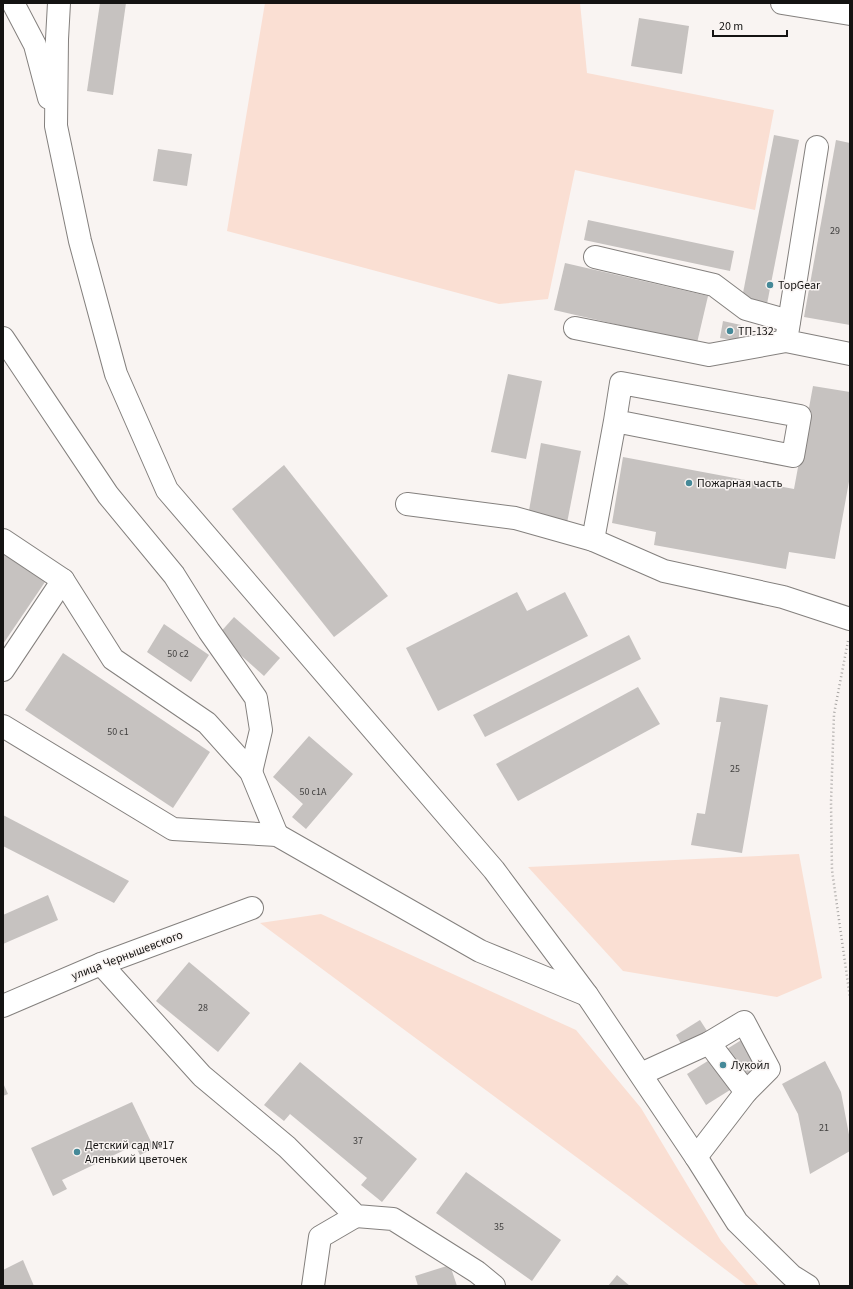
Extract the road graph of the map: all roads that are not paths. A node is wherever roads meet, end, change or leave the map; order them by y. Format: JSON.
{"nodes":[{"id":1,"x":13,"y":3,"type":"edge"},
{"id":2,"x":59,"y":3,"type":"edge"},
{"id":3,"x":782,"y":3,"type":"edge"},
{"id":4,"x":850,"y":14,"type":"edge"},
{"id":5,"x":56,"y":126,"type":"junction"},
{"id":6,"x":817,"y":147,"type":"dead end"},
{"id":7,"x":596,"y":257,"type":"dead end"},
{"id":8,"x":575,"y":328,"type":"dead end"},
{"id":9,"x":787,"y":331,"type":"junction"},
{"id":10,"x":3,"y":338,"type":"edge"},
{"id":11,"x":850,"y":354,"type":"edge"},
{"id":12,"x":615,"y":421,"type":"junction"},
{"id":13,"x":407,"y":504,"type":"dead end"},
{"id":14,"x":3,"y":540,"type":"edge"},
{"id":15,"x":593,"y":540,"type":"junction"},
{"id":16,"x":63,"y":580,"type":"junction"},
{"id":17,"x":849,"y":628,"type":"edge"},
{"id":18,"x":3,"y":670,"type":"edge"},
{"id":19,"x":3,"y":726,"type":"edge"},
{"id":20,"x":251,"y":772,"type":"junction"},
{"id":21,"x":276,"y":835,"type":"junction"},
{"id":22,"x":252,"y":908,"type":"dead end"},
{"id":23,"x":100,"y":964,"type":"junction"},
{"id":24,"x":587,"y":995,"type":"junction"},
{"id":25,"x":3,"y":1006,"type":"edge"},
{"id":26,"x":709,"y":1043,"type":"junction"},
{"id":27,"x":641,"y":1074,"type":"junction"},
{"id":28,"x":746,"y":1092,"type":"junction"},
{"id":29,"x":696,"y":1157,"type":"junction"},
{"id":30,"x":356,"y":1216,"type":"junction"},
{"id":31,"x":312,"y":1286,"type":"edge"},
{"id":32,"x":494,"y":1286,"type":"edge"},
{"id":33,"x":808,"y":1286,"type":"edge"}],
"edges":[{"from":1,"to":5,"type":"street"},
{"from":2,"to":5,"type":"street"},
{"from":3,"to":4,"type":"street"},
{"from":5,"to":24,"type":"street"},
{"from":6,"to":9,"type":"street"},
{"from":7,"to":9,"type":"street"},
{"from":8,"to":9,"type":"street"},
{"from":9,"to":11,"type":"street"},
{"from":10,"to":20,"type":"street"},
{"from":12,"to":12,"type":"street"},
{"from":12,"to":15,"type":"street"},
{"from":13,"to":15,"type":"street"},
{"from":14,"to":16,"type":"street"},
{"from":15,"to":17,"type":"street"},
{"from":16,"to":18,"type":"street"},
{"from":16,"to":20,"type":"street"},
{"from":19,"to":21,"type":"street"},
{"from":20,"to":21,"type":"street"},
{"from":21,"to":24,"type":"street"},
{"from":22,"to":23,"type":"street","name":"улица Чернышевского"},
{"from":23,"to":25,"type":"street","name":"улица Чернышевского"},
{"from":23,"to":30,"type":"street"},
{"from":24,"to":27,"type":"street"},
{"from":26,"to":27,"type":"street"},
{"from":26,"to":28,"type":"street"},
{"from":26,"to":28,"type":"street"},
{"from":27,"to":29,"type":"street"},
{"from":28,"to":29,"type":"street"},
{"from":29,"to":33,"type":"street"},
{"from":30,"to":31,"type":"street"},
{"from":30,"to":32,"type":"street"}]}
